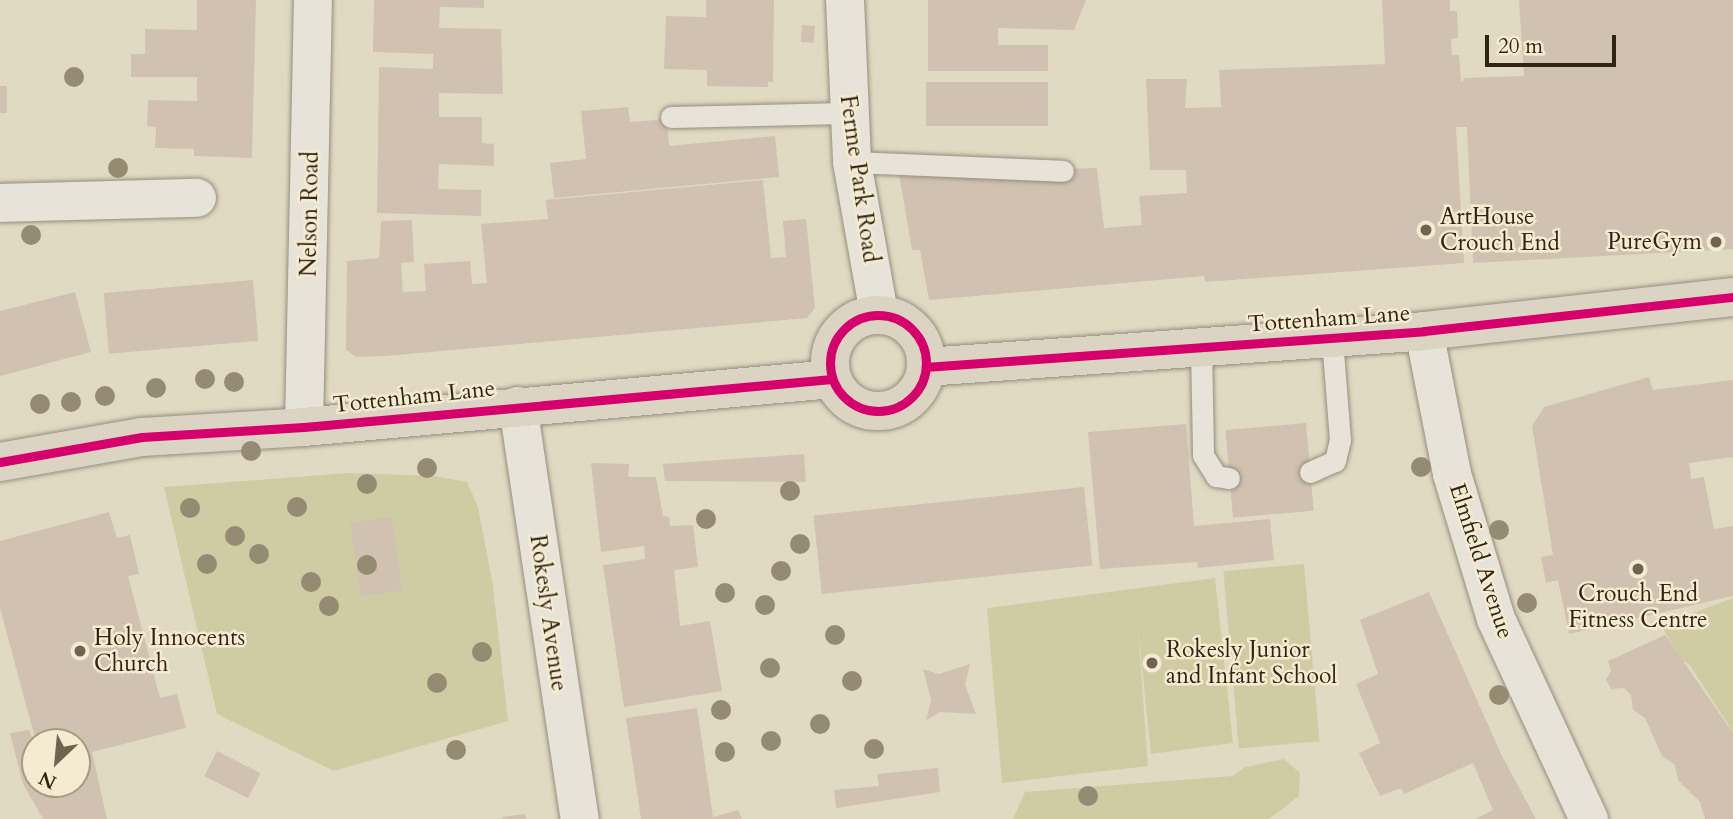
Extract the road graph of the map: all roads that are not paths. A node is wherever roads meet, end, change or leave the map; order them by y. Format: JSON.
{"nodes":[{"id":1,"x":313,"y":0,"type":"edge"},
{"id":2,"x":845,"y":0,"type":"edge"},
{"id":3,"x":846,"y":113,"type":"junction"},
{"id":4,"x":671,"y":117,"type":"dead end"},
{"id":5,"x":852,"y":162,"type":"junction"},
{"id":6,"x":1063,"y":171,"type":"dead end"},
{"id":7,"x":197,"y":198,"type":"dead end"},
{"id":8,"x":0,"y":203,"type":"edge"},
{"id":9,"x":1733,"y":297,"type":"edge"},
{"id":10,"x":879,"y":314,"type":"junction"},
{"id":11,"x":1424,"y":331,"type":"junction"},
{"id":12,"x":1332,"y":338,"type":"junction"},
{"id":13,"x":1201,"y":347,"type":"junction"},
{"id":14,"x":926,"y":367,"type":"junction"},
{"id":15,"x":832,"y":379,"type":"junction"},
{"id":16,"x":518,"y":406,"type":"junction"},
{"id":17,"x":304,"y":427,"type":"junction"},
{"id":18,"x":0,"y":462,"type":"edge"},
{"id":19,"x":1310,"y":472,"type":"dead end"},
{"id":20,"x":1229,"y":478,"type":"dead end"},
{"id":21,"x":580,"y":819,"type":"edge"},
{"id":22,"x":1589,"y":819,"type":"edge"}],
"edges":[{"from":1,"to":17,"type":"street","name":"Nelson Road"},
{"from":2,"to":3,"type":"street","name":"Ferme Park Road"},
{"from":3,"to":4,"type":"lane"},
{"from":3,"to":5,"type":"street","name":"Ferme Park Road"},
{"from":5,"to":6,"type":"lane"},
{"from":5,"to":10,"type":"street","name":"Ferme Park Road"},
{"from":7,"to":8,"type":"street"},
{"from":9,"to":11,"type":"main road","name":"Tottenham Lane"},
{"from":10,"to":14,"type":"main road"},
{"from":10,"to":15,"type":"main road"},
{"from":11,"to":12,"type":"main road","name":"Tottenham Lane"},
{"from":11,"to":22,"type":"street","name":"Elmfield Avenue"},
{"from":12,"to":13,"type":"main road","name":"Tottenham Lane"},
{"from":12,"to":19,"type":"lane"},
{"from":13,"to":14,"type":"main road","name":"Tottenham Lane"},
{"from":13,"to":20,"type":"lane"},
{"from":14,"to":15,"type":"main road"},
{"from":15,"to":16,"type":"main road","name":"Tottenham Lane"},
{"from":16,"to":17,"type":"main road","name":"Tottenham Lane"},
{"from":16,"to":21,"type":"street","name":"Rokesly Avenue"},
{"from":17,"to":18,"type":"main road","name":"Tottenham Lane"}]}
